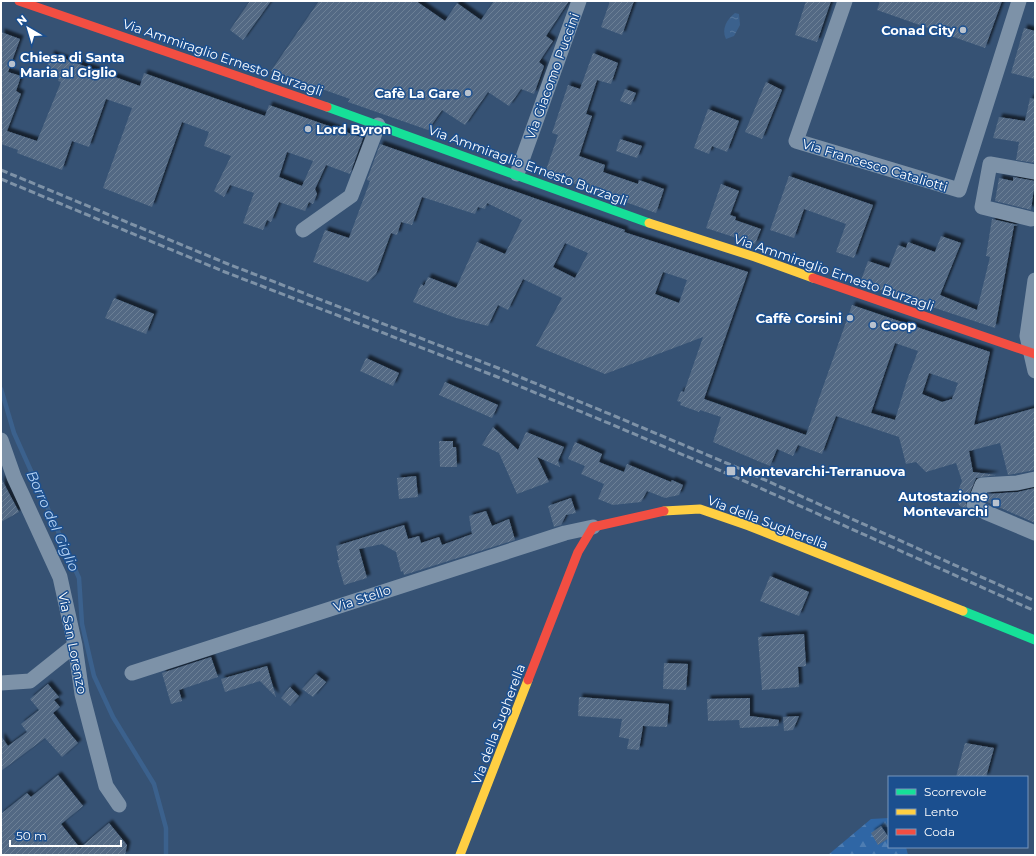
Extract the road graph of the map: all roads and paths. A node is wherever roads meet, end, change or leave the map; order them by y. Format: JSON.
{"nodes":[{"id":1,"x":19,"y":1,"type":"edge"},
{"id":2,"x":579,"y":1,"type":"edge"},
{"id":3,"x":845,"y":1,"type":"edge"},
{"id":4,"x":1019,"y":1,"type":"edge"},
{"id":5,"x":378,"y":125,"type":"junction"},
{"id":6,"x":1035,"y":172,"type":"edge"},
{"id":7,"x":516,"y":174,"type":"junction"},
{"id":8,"x":1031,"y":219,"type":"dead end"},
{"id":9,"x":303,"y":230,"type":"dead end"},
{"id":10,"x":1035,"y":280,"type":"edge"},
{"id":11,"x":1032,"y":353,"type":"edge"},
{"id":12,"x":1035,"y":371,"type":"edge"},
{"id":13,"x":1,"y":440,"type":"edge"},
{"id":14,"x":1035,"y":479,"type":"edge"},
{"id":15,"x":593,"y":527,"type":"junction"},
{"id":16,"x":1035,"y":533,"type":"edge"},
{"id":17,"x":1035,"y":640,"type":"edge"},
{"id":18,"x":75,"y":646,"type":"junction"},
{"id":19,"x":132,"y":672,"type":"dead end"},
{"id":20,"x":1,"y":683,"type":"edge"},
{"id":21,"x":119,"y":805,"type":"dead end"},
{"id":22,"x":460,"y":855,"type":"edge"}],
"edges":[{"from":1,"to":5,"type":"street","name":"Via Ammiraglio Ernesto Burzagli"},
{"from":2,"to":7,"type":"street","name":"Via Giacomo Puccini"},
{"from":3,"to":4,"type":"street","name":"Via Francesco Cataliotti"},
{"from":5,"to":7,"type":"street","name":"Via Ammiraglio Ernesto Burzagli"},
{"from":5,"to":9,"type":"street"},
{"from":6,"to":8,"type":"street"},
{"from":7,"to":11,"type":"street","name":"Via Ammiraglio Ernesto Burzagli"},
{"from":10,"to":11,"type":"street"},
{"from":11,"to":12,"type":"street"},
{"from":13,"to":18,"type":"street","name":"Via San Lorenzo"},
{"from":14,"to":16,"type":"street"},
{"from":15,"to":17,"type":"street","name":"Via della Sugherella"},
{"from":15,"to":19,"type":"street","name":"Via Stello"},
{"from":15,"to":22,"type":"street","name":"Via della Sugherella"},
{"from":18,"to":20,"type":"street"},
{"from":18,"to":21,"type":"street","name":"Via San Lorenzo"}]}
